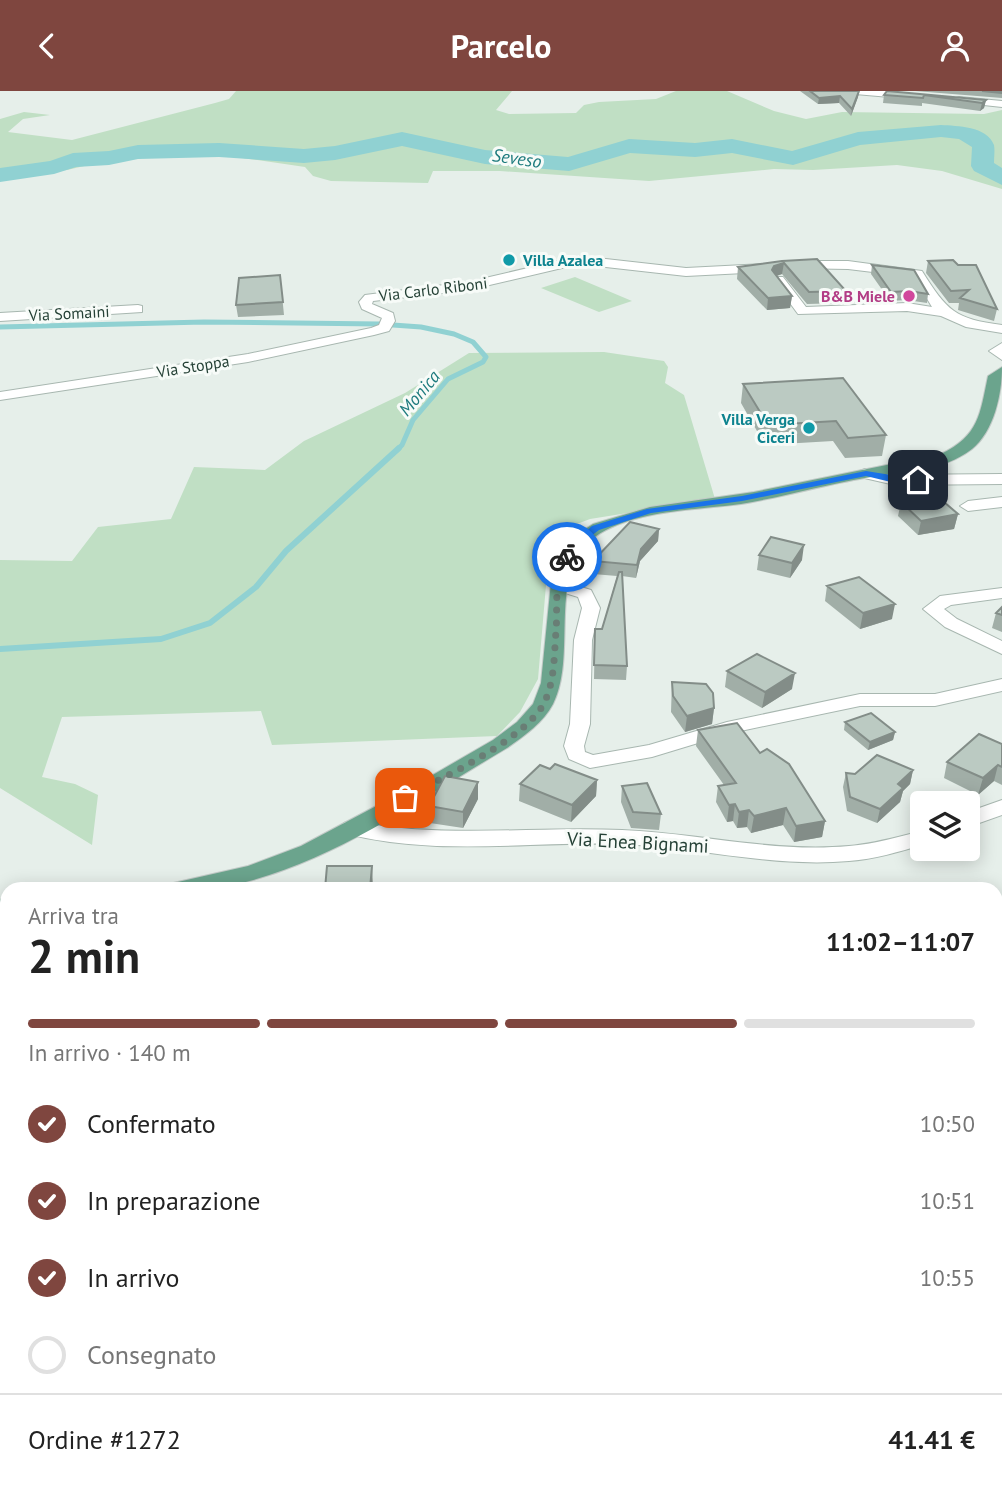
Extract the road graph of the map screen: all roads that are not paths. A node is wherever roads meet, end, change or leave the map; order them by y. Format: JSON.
{"nodes":[{"id":1,"x":855,"y":91,"type":"edge"},
{"id":2,"x":920,"y":96,"type":"edge"},
{"id":3,"x":947,"y":99,"type":"edge"},
{"id":4,"x":1002,"y":104,"type":"edge"},
{"id":5,"x":781,"y":271,"type":"junction"},
{"id":6,"x":138,"y":309,"type":"dead end"},
{"id":7,"x":941,"y":312,"type":"junction"},
{"id":8,"x":0,"y":317,"type":"edge"},
{"id":9,"x":387,"y":325,"type":"joint"},
{"id":10,"x":1002,"y":329,"type":"edge"},
{"id":11,"x":1002,"y":347,"type":"edge"},
{"id":12,"x":1002,"y":356,"type":"edge"},
{"id":13,"x":1002,"y":371,"type":"edge"},
{"id":14,"x":0,"y":396,"type":"edge"},
{"id":15,"x":866,"y":474,"type":"junction"},
{"id":16,"x":1002,"y":479,"type":"edge"},
{"id":17,"x":1002,"y":502,"type":"edge"},
{"id":18,"x":968,"y":506,"type":"dead end"},
{"id":19,"x":558,"y":585,"type":"junction"},
{"id":20,"x":1002,"y":593,"type":"edge"},
{"id":21,"x":1002,"y":648,"type":"edge"},
{"id":22,"x":1002,"y":685,"type":"edge"},
{"id":23,"x":1002,"y":807,"type":"edge"},
{"id":24,"x":980,"y":815,"type":"edge"},
{"id":25,"x":352,"y":828,"type":"junction"},
{"id":26,"x":910,"y":841,"type":"edge"},
{"id":27,"x":211,"y":882,"type":"edge"}],
"edges":[{"from":1,"to":2,"type":"street"},
{"from":3,"to":4,"type":"street"},
{"from":5,"to":7,"type":"street","name":"Via Carlo Riboni"},
{"from":5,"to":7,"type":"street"},
{"from":5,"to":9,"type":"street","name":"Via Carlo Riboni"},
{"from":6,"to":8,"type":"street","name":"Via Somaini"},
{"from":7,"to":10,"type":"street"},
{"from":9,"to":14,"type":"street","name":"Via Stoppa"},
{"from":11,"to":12,"type":"street"},
{"from":13,"to":15,"type":"main road"},
{"from":15,"to":16,"type":"street"},
{"from":15,"to":19,"type":"main road"},
{"from":17,"to":18,"type":"street"},
{"from":19,"to":22,"type":"street"},
{"from":19,"to":25,"type":"main road"},
{"from":20,"to":21,"type":"street"},
{"from":23,"to":24,"type":"street"},
{"from":25,"to":26,"type":"street","name":"Via Enea Bignami"},
{"from":25,"to":27,"type":"main road"}]}
